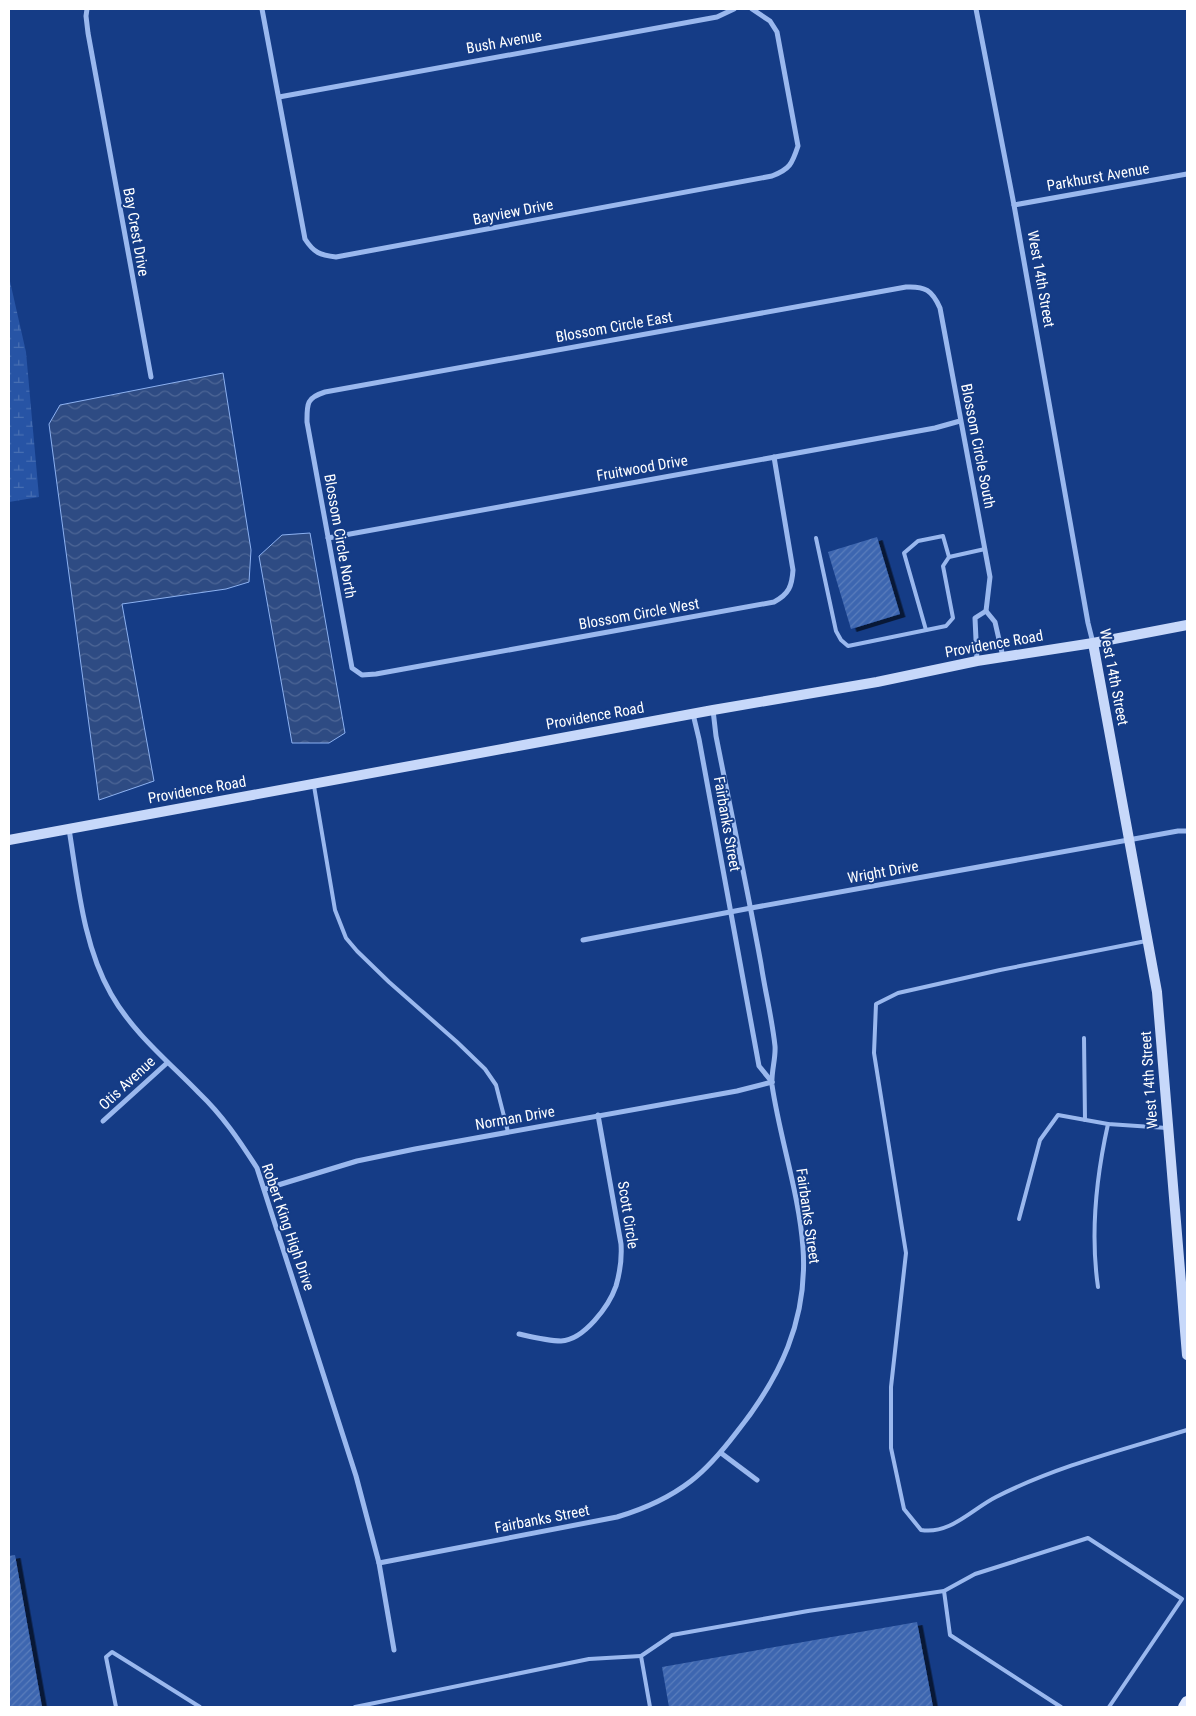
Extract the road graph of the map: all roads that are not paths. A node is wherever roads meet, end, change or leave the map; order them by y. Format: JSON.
{"nodes":[{"id":1,"x":87,"y":9,"type":"edge"},
{"id":2,"x":262,"y":9,"type":"edge"},
{"id":3,"x":734,"y":9,"type":"edge"},
{"id":4,"x":752,"y":9,"type":"edge"},
{"id":5,"x":976,"y":9,"type":"edge"},
{"id":6,"x":279,"y":97,"type":"junction"},
{"id":7,"x":1187,"y":174,"type":"edge"},
{"id":8,"x":1014,"y":205,"type":"junction"},
{"id":9,"x":928,"y":291,"type":"joint"},
{"id":10,"x":150,"y":378,"type":"dead end"},
{"id":11,"x":308,"y":402,"type":"joint"},
{"id":12,"x":960,"y":421,"type":"junction"},
{"id":13,"x":774,"y":457,"type":"junction"},
{"id":14,"x":328,"y":538,"type":"junction"},
{"id":15,"x":816,"y":538,"type":"dead end"},
{"id":16,"x":985,"y":549,"type":"junction"},
{"id":17,"x":949,"y":557,"type":"junction"},
{"id":18,"x":986,"y":611,"type":"junction"},
{"id":19,"x":1187,"y":626,"type":"edge"},
{"id":20,"x":926,"y":630,"type":"junction"},
{"id":21,"x":1093,"y":643,"type":"junction"},
{"id":22,"x":1004,"y":657,"type":"junction"},
{"id":23,"x":977,"y":661,"type":"junction"},
{"id":24,"x":355,"y":672,"type":"joint"},
{"id":25,"x":712,"y":710,"type":"junction"},
{"id":26,"x":693,"y":714,"type":"junction"},
{"id":27,"x":313,"y":784,"type":"junction"},
{"id":28,"x":69,"y":829,"type":"junction"},
{"id":29,"x":1187,"y":832,"type":"edge"},
{"id":30,"x":9,"y":840,"type":"edge"},
{"id":31,"x":1129,"y":840,"type":"junction"},
{"id":32,"x":751,"y":908,"type":"junction"},
{"id":33,"x":731,"y":912,"type":"junction"},
{"id":34,"x":583,"y":940,"type":"dead end"},
{"id":35,"x":1148,"y":940,"type":"junction"},
{"id":36,"x":1084,"y":1038,"type":"dead end"},
{"id":37,"x":167,"y":1062,"type":"junction"},
{"id":38,"x":772,"y":1082,"type":"junction"},
{"id":39,"x":598,"y":1115,"type":"junction"},
{"id":40,"x":1085,"y":1120,"type":"junction"},
{"id":41,"x":104,"y":1121,"type":"dead end"},
{"id":42,"x":1108,"y":1124,"type":"junction"},
{"id":43,"x":1167,"y":1128,"type":"junction"},
{"id":44,"x":508,"y":1132,"type":"junction"},
{"id":45,"x":265,"y":1189,"type":"junction"},
{"id":46,"x":1019,"y":1219,"type":"dead end"},
{"id":47,"x":1098,"y":1287,"type":"dead end"},
{"id":48,"x":519,"y":1334,"type":"dead end"},
{"id":49,"x":1187,"y":1355,"type":"edge"},
{"id":50,"x":1187,"y":1430,"type":"edge"},
{"id":51,"x":721,"y":1453,"type":"junction"},
{"id":52,"x":758,"y":1480,"type":"dead end"},
{"id":53,"x":379,"y":1563,"type":"junction"},
{"id":54,"x":944,"y":1591,"type":"junction"},
{"id":55,"x":394,"y":1650,"type":"dead end"},
{"id":56,"x":641,"y":1656,"type":"junction"},
{"id":57,"x":1187,"y":1702,"type":"edge"},
{"id":58,"x":116,"y":1707,"type":"edge"},
{"id":59,"x":200,"y":1707,"type":"edge"},
{"id":60,"x":355,"y":1707,"type":"edge"},
{"id":61,"x":650,"y":1707,"type":"edge"},
{"id":62,"x":1061,"y":1707,"type":"edge"},
{"id":63,"x":1109,"y":1707,"type":"edge"},
{"id":64,"x":1184,"y":1707,"type":"edge"}],
"edges":[{"from":1,"to":10,"type":"street","name":"Bay Crest Drive"},
{"from":2,"to":6,"type":"street","name":"Bayview Drive"},
{"from":3,"to":6,"type":"street","name":"Bush Avenue"},
{"from":4,"to":6,"type":"street","name":"Bayview Drive"},
{"from":5,"to":8,"type":"street","name":"West 14th Street"},
{"from":7,"to":8,"type":"street","name":"Parkhurst Avenue"},
{"from":8,"to":21,"type":"street","name":"West 14th Street"},
{"from":9,"to":11,"type":"street","name":"Blossom Circle East"},
{"from":9,"to":12,"type":"street","name":"Blossom Circle South"},
{"from":11,"to":14,"type":"street","name":"Blossom Circle North"},
{"from":12,"to":13,"type":"street","name":"Fruitwood Drive"},
{"from":12,"to":16,"type":"street","name":"Blossom Circle South"},
{"from":13,"to":14,"type":"street","name":"Fruitwood Drive"},
{"from":13,"to":24,"type":"street","name":"Blossom Circle West"},
{"from":14,"to":24,"type":"street","name":"Blossom Circle North"},
{"from":15,"to":20,"type":"lane"},
{"from":16,"to":17,"type":"lane"},
{"from":16,"to":18,"type":"street","name":"Blossom Circle South"},
{"from":17,"to":20,"type":"lane"},
{"from":17,"to":20,"type":"lane"},
{"from":18,"to":22,"type":"street"},
{"from":18,"to":23,"type":"street","name":"Blossom Circle South"},
{"from":19,"to":21,"type":"street","name":"Providence Road"},
{"from":21,"to":22,"type":"street","name":"Providence Road"},
{"from":21,"to":31,"type":"street","name":"West 14th Street"},
{"from":22,"to":23,"type":"street","name":"Providence Road"},
{"from":23,"to":25,"type":"street","name":"Providence Road"},
{"from":25,"to":26,"type":"street","name":"Providence Road"},
{"from":25,"to":32,"type":"street","name":"Fairbanks Street"},
{"from":26,"to":27,"type":"street","name":"Providence Road"},
{"from":26,"to":33,"type":"street","name":"Fairbanks Street"},
{"from":27,"to":28,"type":"street","name":"Providence Road"},
{"from":27,"to":44,"type":"lane"},
{"from":28,"to":30,"type":"street","name":"Providence Road"},
{"from":28,"to":37,"type":"street","name":"Robert King High Drive"},
{"from":29,"to":31,"type":"street","name":"Wright Drive"},
{"from":31,"to":32,"type":"street","name":"Wright Drive"},
{"from":31,"to":35,"type":"street","name":"West 14th Street"},
{"from":32,"to":33,"type":"street","name":"Wright Drive"},
{"from":32,"to":38,"type":"street","name":"Fairbanks Street"},
{"from":33,"to":34,"type":"street","name":"Wright Drive"},
{"from":33,"to":38,"type":"street","name":"Fairbanks Street"},
{"from":35,"to":43,"type":"street","name":"West 14th Street"},
{"from":35,"to":50,"type":"lane"},
{"from":36,"to":40,"type":"lane"},
{"from":37,"to":41,"type":"street","name":"Otis Avenue"},
{"from":37,"to":45,"type":"street","name":"Robert King High Drive"},
{"from":38,"to":39,"type":"street","name":"Norman Drive"},
{"from":38,"to":51,"type":"street","name":"Fairbanks Street"},
{"from":39,"to":44,"type":"street","name":"Norman Drive"},
{"from":39,"to":48,"type":"street","name":"Scott Circle"},
{"from":40,"to":42,"type":"lane"},
{"from":40,"to":46,"type":"lane"},
{"from":42,"to":43,"type":"lane"},
{"from":42,"to":47,"type":"lane"},
{"from":43,"to":49,"type":"street","name":"West 14th Street"},
{"from":44,"to":45,"type":"street","name":"Norman Drive"},
{"from":45,"to":53,"type":"street","name":"Robert King High Drive"},
{"from":51,"to":52,"type":"street"},
{"from":51,"to":53,"type":"street","name":"Fairbanks Street"},
{"from":53,"to":55,"type":"street","name":"Robert King High Drive"},
{"from":54,"to":56,"type":"lane"},
{"from":54,"to":62,"type":"lane"},
{"from":54,"to":63,"type":"lane"},
{"from":56,"to":60,"type":"lane"},
{"from":56,"to":61,"type":"lane"},
{"from":57,"to":64,"type":"main road"},
{"from":58,"to":59,"type":"lane"}]}
